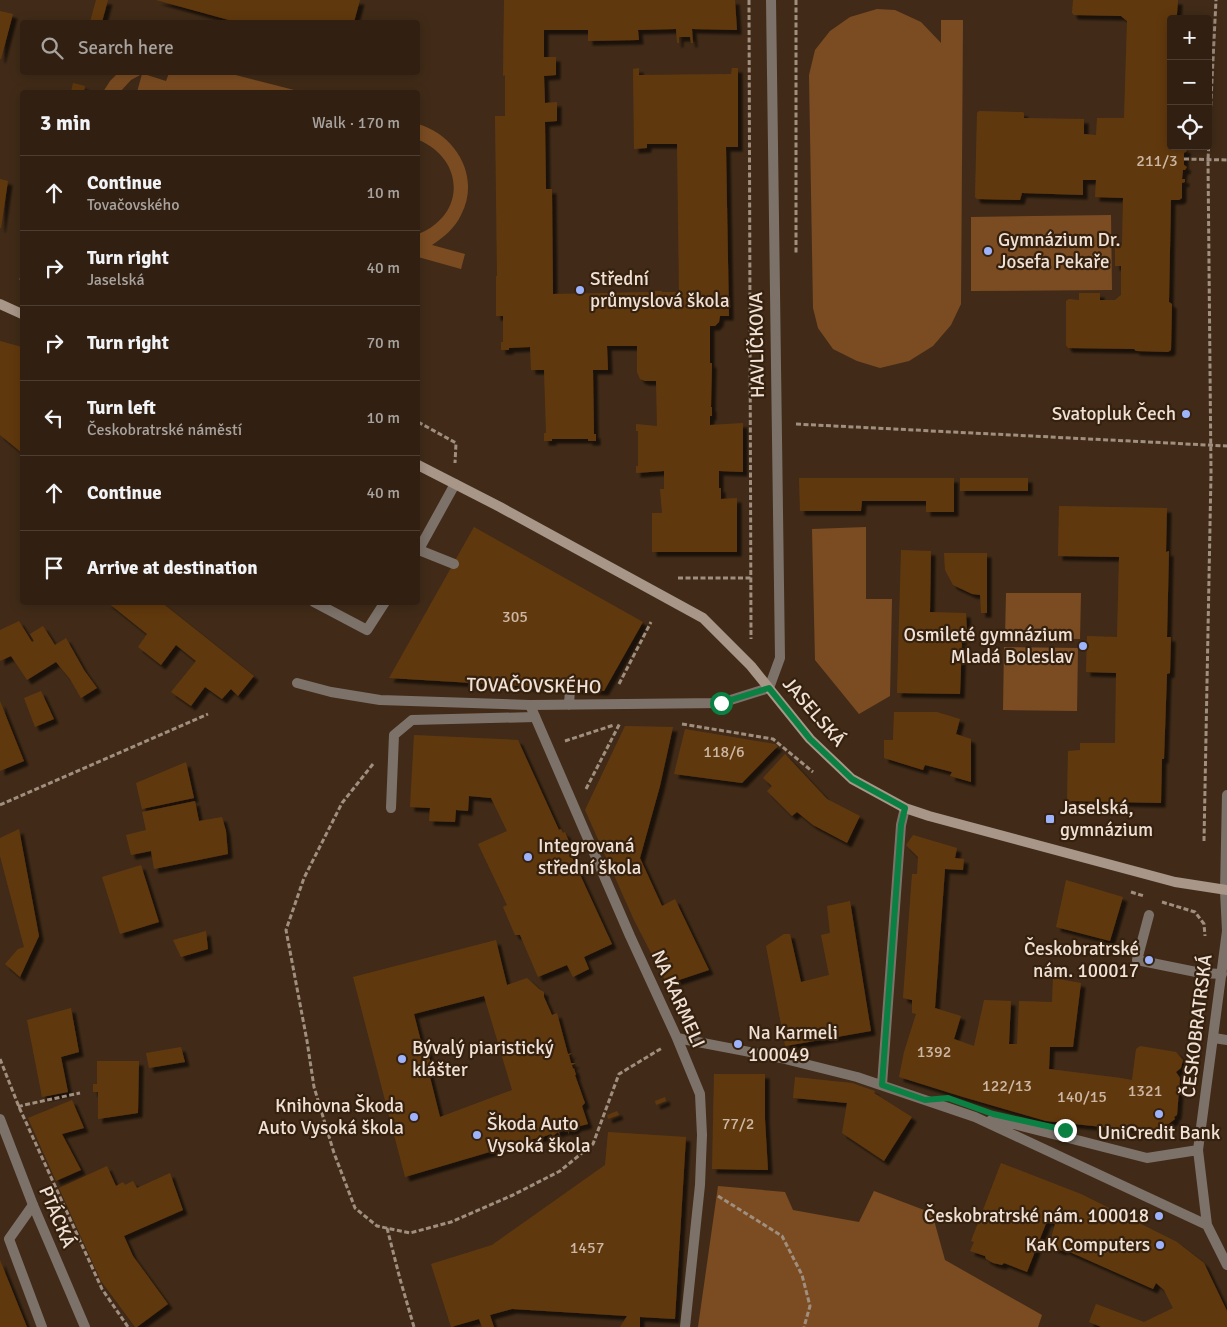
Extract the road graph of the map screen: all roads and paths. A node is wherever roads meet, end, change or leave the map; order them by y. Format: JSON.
{"nodes":[{"id":1,"x":750,"y":0,"type":"edge"},
{"id":2,"x":771,"y":0,"type":"edge"},
{"id":3,"x":796,"y":0,"type":"edge"},
{"id":4,"x":1216,"y":0,"type":"edge"},
{"id":5,"x":1184,"y":159,"type":"dead end"},
{"id":6,"x":1208,"y":160,"type":"junction"},
{"id":7,"x":1227,"y":160,"type":"edge"},
{"id":8,"x":796,"y":256,"type":"dead end"},
{"id":9,"x":0,"y":304,"type":"edge"},
{"id":10,"x":20,"y":313,"type":"edge"},
{"id":11,"x":796,"y":414,"type":"dead end"},
{"id":12,"x":420,"y":423,"type":"edge"},
{"id":13,"x":1210,"y":446,"type":"junction"},
{"id":14,"x":1227,"y":446,"type":"edge"},
{"id":15,"x":420,"y":466,"type":"edge"},
{"id":16,"x":455,"y":484,"type":"junction"},
{"id":17,"x":420,"y":547,"type":"edge"},
{"id":18,"x":420,"y":552,"type":"edge"},
{"id":19,"x":454,"y":564,"type":"dead end"},
{"id":20,"x":678,"y":578,"type":"dead end"},
{"id":21,"x":751,"y":578,"type":"junction"},
{"id":22,"x":320,"y":605,"type":"edge"},
{"id":23,"x":383,"y":605,"type":"edge"},
{"id":24,"x":650,"y":622,"type":"dead end"},
{"id":25,"x":751,"y":666,"type":"junction"},
{"id":26,"x":297,"y":683,"type":"dead end"},
{"id":27,"x":619,"y":684,"type":"dead end"},
{"id":28,"x":769,"y":688,"type":"junction"},
{"id":29,"x":570,"y":689,"type":"dead end"},
{"id":30,"x":530,"y":705,"type":"junction"},
{"id":31,"x":569,"y":705,"type":"junction"},
{"id":32,"x":208,"y":714,"type":"dead end"},
{"id":33,"x":535,"y":717,"type":"junction"},
{"id":34,"x":621,"y":722,"type":"dead end"},
{"id":35,"x":394,"y":735,"type":"junction"},
{"id":36,"x":1227,"y":795,"type":"edge"},
{"id":37,"x":0,"y":804,"type":"edge"},
{"id":38,"x":391,"y":808,"type":"dead end"},
{"id":39,"x":905,"y":808,"type":"junction"},
{"id":40,"x":576,"y":809,"type":"junction"},
{"id":41,"x":1204,"y":841,"type":"dead end"},
{"id":42,"x":1226,"y":891,"type":"edge"},
{"id":43,"x":1149,"y":915,"type":"dead end"},
{"id":44,"x":1222,"y":974,"type":"junction"},
{"id":45,"x":677,"y":1038,"type":"junction"},
{"id":46,"x":1214,"y":1038,"type":"junction"},
{"id":47,"x":1227,"y":1040,"type":"edge"},
{"id":48,"x":0,"y":1059,"type":"edge"},
{"id":49,"x":882,"y":1085,"type":"junction"},
{"id":50,"x":80,"y":1093,"type":"dead end"},
{"id":51,"x":24,"y":1104,"type":"dead end"},
{"id":52,"x":975,"y":1117,"type":"junction"},
{"id":53,"x":0,"y":1119,"type":"edge"},
{"id":54,"x":1198,"y":1150,"type":"junction"},
{"id":55,"x":700,"y":1185,"type":"junction"},
{"id":56,"x":33,"y":1205,"type":"junction"},
{"id":57,"x":1207,"y":1225,"type":"junction"},
{"id":58,"x":387,"y":1228,"type":"junction"},
{"id":59,"x":1227,"y":1265,"type":"edge"},
{"id":60,"x":42,"y":1327,"type":"edge"},
{"id":61,"x":85,"y":1327,"type":"edge"},
{"id":62,"x":128,"y":1327,"type":"edge"},
{"id":63,"x":414,"y":1327,"type":"edge"},
{"id":64,"x":685,"y":1327,"type":"edge"},
{"id":65,"x":804,"y":1327,"type":"edge"}],
"edges":[{"from":1,"to":21,"type":"path"},
{"from":2,"to":28,"type":"street","name":"HAVLÍČKOVA"},
{"from":3,"to":8,"type":"path"},
{"from":4,"to":6,"type":"path"},
{"from":5,"to":6,"type":"path"},
{"from":6,"to":7,"type":"path"},
{"from":6,"to":13,"type":"path"},
{"from":9,"to":10,"type":"street"},
{"from":11,"to":13,"type":"path"},
{"from":12,"to":16,"type":"path"},
{"from":13,"to":14,"type":"path"},
{"from":13,"to":41,"type":"path"},
{"from":15,"to":16,"type":"street","name":"JASELSKÁ"},
{"from":16,"to":17,"type":"street"},
{"from":16,"to":25,"type":"street","name":"JASELSKÁ"},
{"from":18,"to":19,"type":"street"},
{"from":20,"to":21,"type":"path"},
{"from":21,"to":25,"type":"path"},
{"from":22,"to":23,"type":"street"},
{"from":24,"to":27,"type":"path"},
{"from":25,"to":28,"type":"street","name":"JASELSKÁ"},
{"from":26,"to":30,"type":"street","name":"TOVAČOVSKÉHO"},
{"from":28,"to":31,"type":"street","name":"TOVAČOVSKÉHO"},
{"from":28,"to":39,"type":"street","name":"JASELSKÁ"},
{"from":29,"to":31,"type":"street"},
{"from":30,"to":31,"type":"street","name":"TOVAČOVSKÉHO"},
{"from":30,"to":33,"type":"street","name":"NA KARMELI"},
{"from":32,"to":37,"type":"path"},
{"from":33,"to":35,"type":"street"},
{"from":33,"to":40,"type":"street","name":"NA KARMELI"},
{"from":34,"to":40,"type":"path"},
{"from":35,"to":38,"type":"street"},
{"from":35,"to":58,"type":"path"},
{"from":36,"to":42,"type":"street","name":"ČESKOBRATRSKÁ"},
{"from":39,"to":42,"type":"street","name":"JASELSKÁ"},
{"from":39,"to":49,"type":"street"},
{"from":40,"to":45,"type":"street","name":"NA KARMELI"},
{"from":42,"to":44,"type":"street","name":"ČESKOBRATRSKÁ"},
{"from":43,"to":44,"type":"street"},
{"from":44,"to":46,"type":"street","name":"ČESKOBRATRSKÁ"},
{"from":45,"to":49,"type":"street"},
{"from":45,"to":55,"type":"street","name":"NA KARMELI"},
{"from":45,"to":58,"type":"path"},
{"from":46,"to":47,"type":"street"},
{"from":46,"to":54,"type":"street","name":"ČESKOBRATRSKÁ"},
{"from":48,"to":62,"type":"path"},
{"from":49,"to":52,"type":"street"},
{"from":50,"to":51,"type":"path"},
{"from":52,"to":54,"type":"street"},
{"from":52,"to":57,"type":"street"},
{"from":53,"to":56,"type":"street","name":"PTÁCKÁ"},
{"from":54,"to":57,"type":"street","name":"ČESKOBRATRSKÁ"},
{"from":55,"to":64,"type":"street","name":"NA KARMELI"},
{"from":55,"to":65,"type":"path"},
{"from":56,"to":60,"type":"street"},
{"from":56,"to":61,"type":"street","name":"PTÁCKÁ"},
{"from":57,"to":59,"type":"street","name":"ČESKOBRATRSKÁ"},
{"from":58,"to":63,"type":"path"}]}
